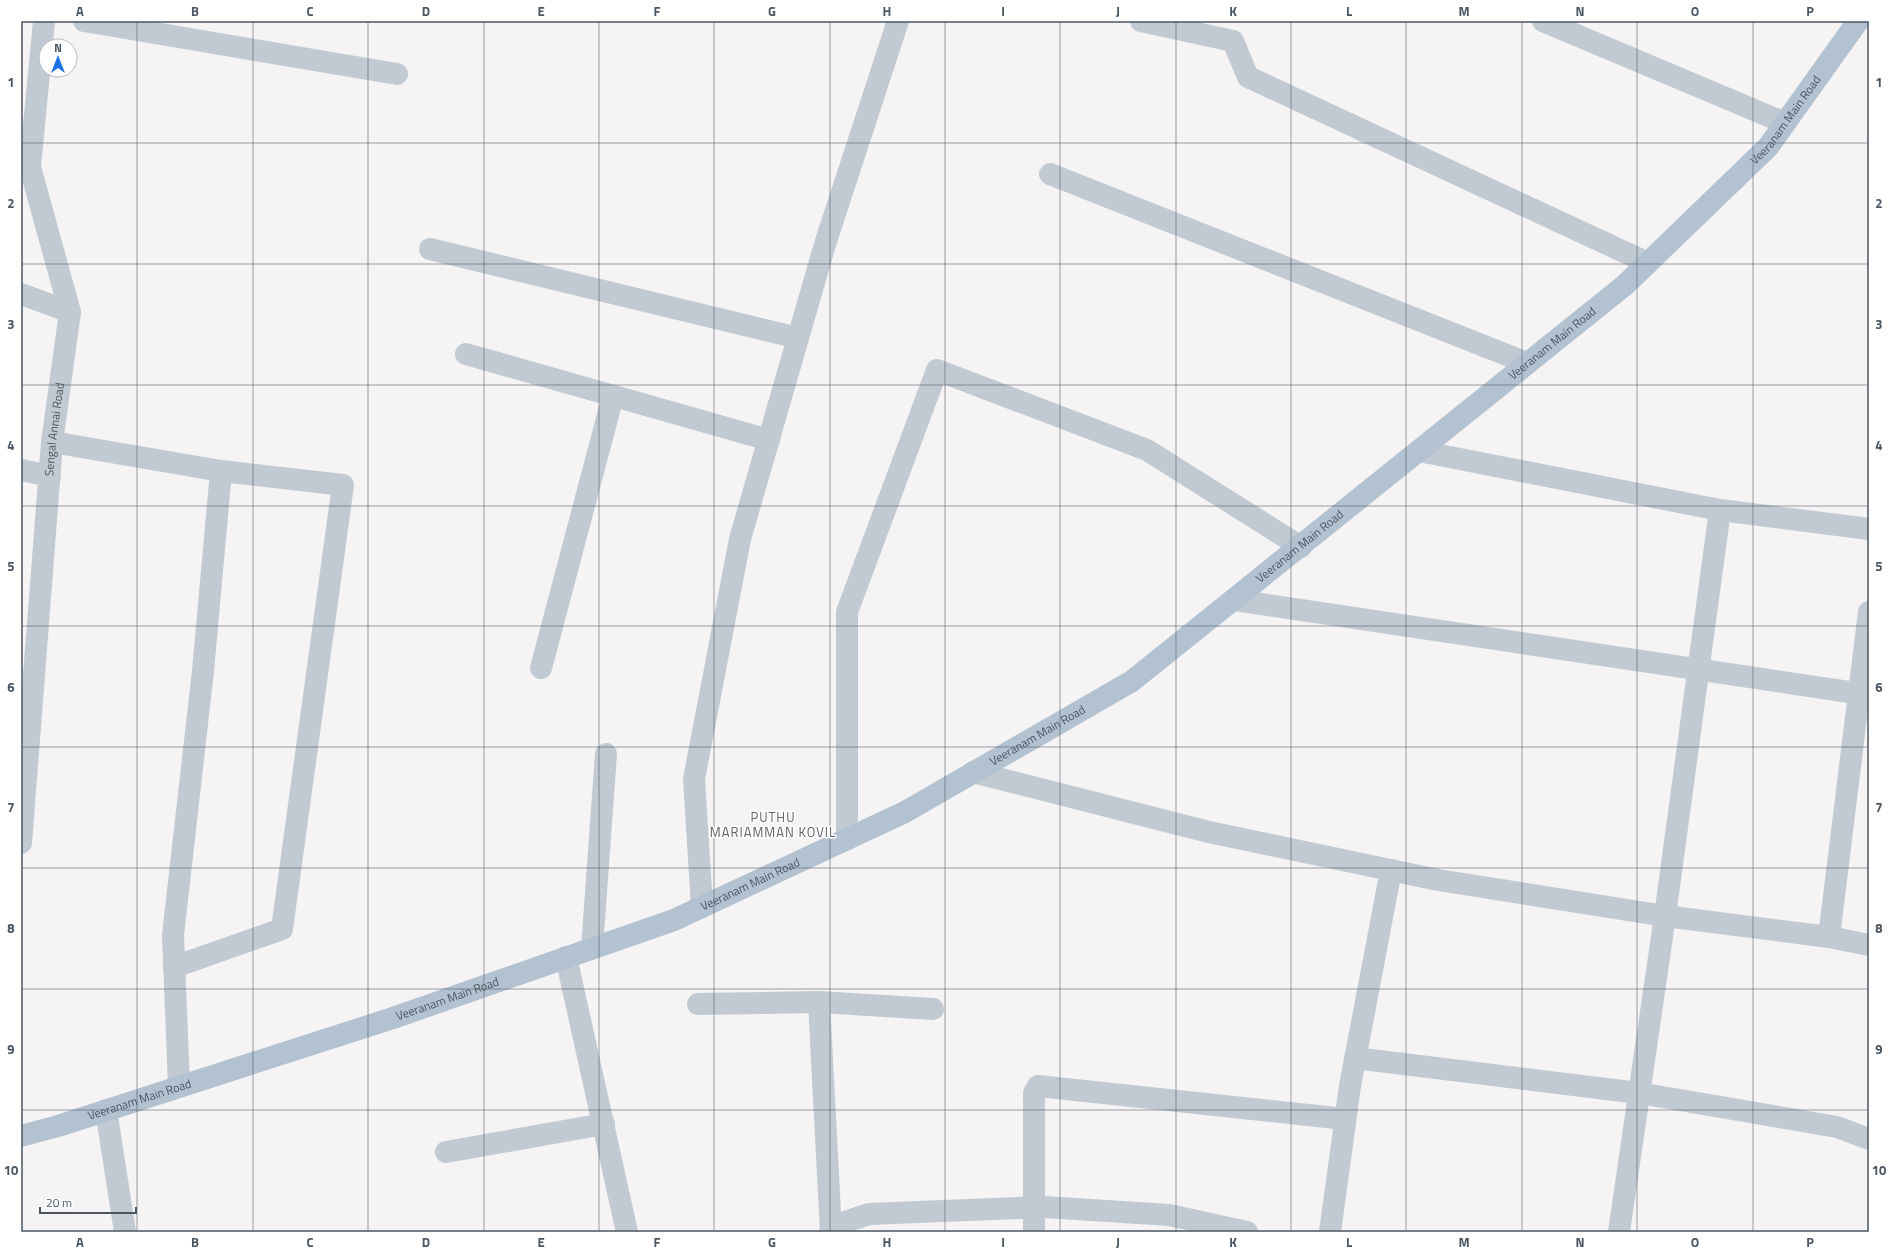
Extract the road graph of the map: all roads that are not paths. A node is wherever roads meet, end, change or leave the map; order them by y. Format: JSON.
{"nodes":[{"id":1,"x":44,"y":21,"type":"edge"},
{"id":2,"x":84,"y":21,"type":"edge"},
{"id":3,"x":898,"y":21,"type":"edge"},
{"id":4,"x":1141,"y":21,"type":"edge"},
{"id":5,"x":1544,"y":21,"type":"edge"},
{"id":6,"x":1858,"y":21,"type":"edge"},
{"id":7,"x":397,"y":74,"type":"dead end"},
{"id":8,"x":1785,"y":123,"type":"junction"},
{"id":9,"x":26,"y":165,"type":"edge"},
{"id":10,"x":1050,"y":174,"type":"dead end"},
{"id":11,"x":430,"y":249,"type":"dead end"},
{"id":12,"x":1648,"y":263,"type":"junction"},
{"id":13,"x":21,"y":294,"type":"edge"},
{"id":14,"x":70,"y":312,"type":"junction"},
{"id":15,"x":798,"y":338,"type":"junction"},
{"id":16,"x":466,"y":354,"type":"dead end"},
{"id":17,"x":1527,"y":363,"type":"junction"},
{"id":18,"x":613,"y":396,"type":"junction"},
{"id":19,"x":769,"y":440,"type":"junction"},
{"id":20,"x":52,"y":442,"type":"junction"},
{"id":21,"x":1419,"y":451,"type":"junction"},
{"id":22,"x":21,"y":470,"type":"edge"},
{"id":23,"x":221,"y":471,"type":"junction"},
{"id":24,"x":50,"y":476,"type":"junction"},
{"id":25,"x":1720,"y":510,"type":"junction"},
{"id":26,"x":1869,"y":529,"type":"edge"},
{"id":27,"x":1301,"y":547,"type":"junction"},
{"id":28,"x":1234,"y":600,"type":"junction"},
{"id":29,"x":1869,"y":612,"type":"edge"},
{"id":30,"x":541,"y":668,"type":"dead end"},
{"id":31,"x":1699,"y":669,"type":"junction"},
{"id":32,"x":1864,"y":694,"type":"edge"},
{"id":33,"x":606,"y":754,"type":"dead end"},
{"id":34,"x":973,"y":772,"type":"junction"},
{"id":35,"x":847,"y":839,"type":"junction"},
{"id":36,"x":21,"y":840,"type":"edge"},
{"id":37,"x":1391,"y":870,"type":"junction"},
{"id":38,"x":702,"y":907,"type":"junction"},
{"id":39,"x":1665,"y":916,"type":"junction"},
{"id":40,"x":1829,"y":937,"type":"junction"},
{"id":41,"x":1869,"y":945,"type":"edge"},
{"id":42,"x":592,"y":948,"type":"junction"},
{"id":43,"x":566,"y":957,"type":"junction"},
{"id":44,"x":174,"y":968,"type":"junction"},
{"id":45,"x":819,"y":1002,"type":"junction"},
{"id":46,"x":698,"y":1004,"type":"dead end"},
{"id":47,"x":933,"y":1009,"type":"dead end"},
{"id":48,"x":1355,"y":1058,"type":"junction"},
{"id":49,"x":179,"y":1086,"type":"junction"},
{"id":50,"x":1639,"y":1093,"type":"junction"},
{"id":51,"x":106,"y":1110,"type":"junction"},
{"id":52,"x":1345,"y":1119,"type":"junction"},
{"id":53,"x":604,"y":1124,"type":"junction"},
{"id":54,"x":21,"y":1136,"type":"edge"},
{"id":55,"x":1869,"y":1139,"type":"edge"},
{"id":56,"x":446,"y":1152,"type":"dead end"},
{"id":57,"x":1034,"y":1208,"type":"junction"},
{"id":58,"x":125,"y":1232,"type":"edge"},
{"id":59,"x":627,"y":1232,"type":"edge"},
{"id":60,"x":830,"y":1232,"type":"edge"},
{"id":61,"x":1034,"y":1232,"type":"edge"},
{"id":62,"x":1246,"y":1232,"type":"edge"},
{"id":63,"x":1330,"y":1232,"type":"edge"},
{"id":64,"x":1619,"y":1232,"type":"edge"}],
"edges":[{"from":1,"to":9,"type":"street","name":"Sengal Annai Road"},
{"from":2,"to":7,"type":"street"},
{"from":3,"to":15,"type":"street"},
{"from":4,"to":12,"type":"street"},
{"from":5,"to":8,"type":"street"},
{"from":6,"to":8,"type":"main road","name":"Veeranam Main Road"},
{"from":8,"to":12,"type":"main road","name":"Veeranam Main Road"},
{"from":9,"to":14,"type":"street","name":"Sengal Annai Road"},
{"from":10,"to":17,"type":"street"},
{"from":11,"to":15,"type":"street"},
{"from":12,"to":17,"type":"main road","name":"Veeranam Main Road"},
{"from":13,"to":14,"type":"street"},
{"from":14,"to":20,"type":"street","name":"Sengal Annai Road"},
{"from":15,"to":19,"type":"street"},
{"from":16,"to":18,"type":"street"},
{"from":17,"to":21,"type":"main road","name":"Veeranam Main Road"},
{"from":18,"to":19,"type":"street"},
{"from":18,"to":30,"type":"street"},
{"from":19,"to":38,"type":"street"},
{"from":20,"to":23,"type":"street"},
{"from":20,"to":24,"type":"street","name":"Sengal Annai Road"},
{"from":21,"to":25,"type":"street"},
{"from":21,"to":27,"type":"main road","name":"Veeranam Main Road"},
{"from":22,"to":24,"type":"street"},
{"from":23,"to":44,"type":"street"},
{"from":23,"to":44,"type":"street"},
{"from":24,"to":36,"type":"street","name":"Sengal Annai Road"},
{"from":25,"to":26,"type":"street"},
{"from":25,"to":31,"type":"street"},
{"from":27,"to":28,"type":"main road","name":"Veeranam Main Road"},
{"from":27,"to":35,"type":"street"},
{"from":28,"to":31,"type":"street"},
{"from":28,"to":34,"type":"main road","name":"Veeranam Main Road"},
{"from":29,"to":32,"type":"street"},
{"from":31,"to":32,"type":"street"},
{"from":31,"to":39,"type":"street"},
{"from":32,"to":40,"type":"street"},
{"from":33,"to":42,"type":"street"},
{"from":34,"to":35,"type":"main road","name":"Veeranam Main Road"},
{"from":34,"to":37,"type":"street"},
{"from":35,"to":38,"type":"main road","name":"Veeranam Main Road"},
{"from":37,"to":39,"type":"street"},
{"from":37,"to":48,"type":"street"},
{"from":38,"to":42,"type":"main road","name":"Veeranam Main Road"},
{"from":39,"to":40,"type":"street"},
{"from":39,"to":50,"type":"street"},
{"from":40,"to":41,"type":"street"},
{"from":42,"to":43,"type":"main road","name":"Veeranam Main Road"},
{"from":43,"to":49,"type":"main road","name":"Veeranam Main Road"},
{"from":43,"to":53,"type":"street"},
{"from":44,"to":49,"type":"street"},
{"from":45,"to":46,"type":"street"},
{"from":45,"to":47,"type":"street"},
{"from":45,"to":60,"type":"street"},
{"from":48,"to":50,"type":"street"},
{"from":48,"to":52,"type":"street"},
{"from":49,"to":51,"type":"main road","name":"Veeranam Main Road"},
{"from":50,"to":55,"type":"street"},
{"from":50,"to":64,"type":"street"},
{"from":51,"to":54,"type":"main road","name":"Veeranam Main Road"},
{"from":51,"to":58,"type":"street"},
{"from":52,"to":57,"type":"street"},
{"from":52,"to":63,"type":"street"},
{"from":53,"to":56,"type":"street"},
{"from":53,"to":59,"type":"street"},
{"from":57,"to":60,"type":"street"},
{"from":57,"to":61,"type":"street"},
{"from":57,"to":62,"type":"street"}]}
